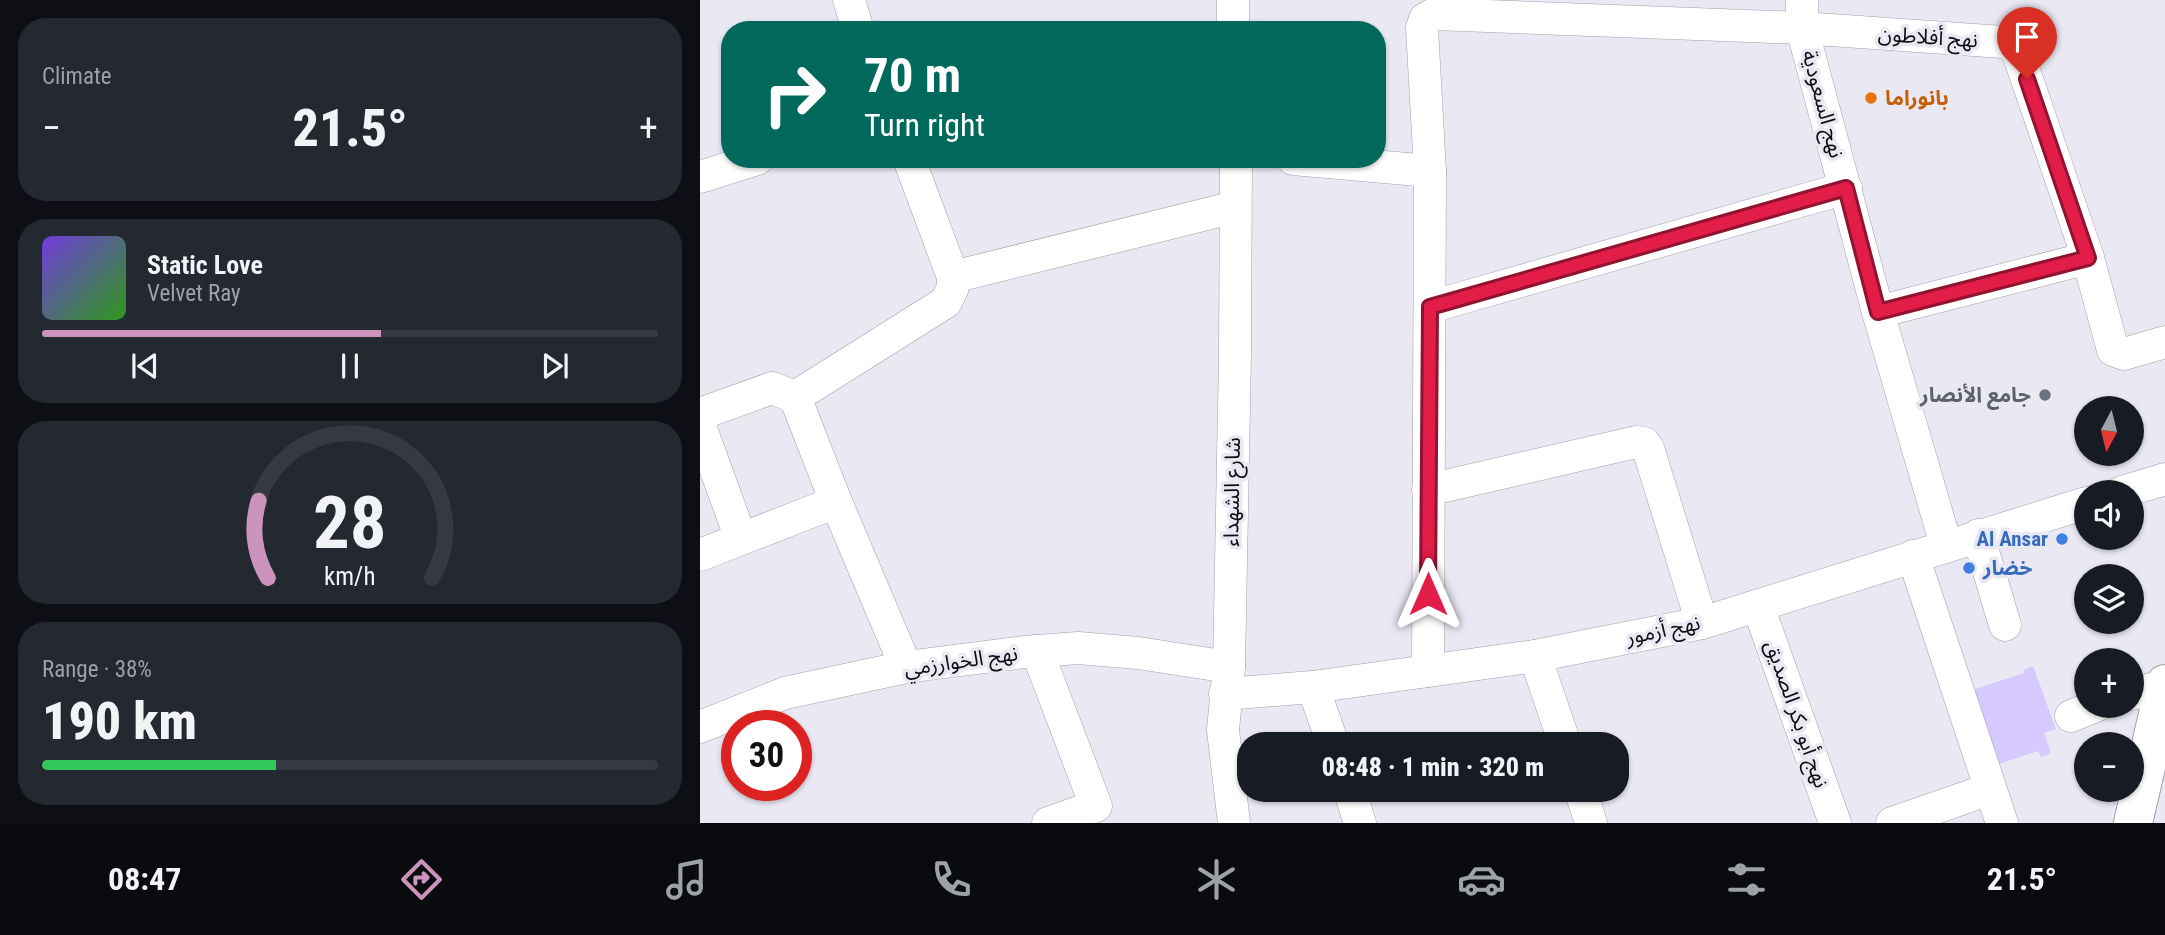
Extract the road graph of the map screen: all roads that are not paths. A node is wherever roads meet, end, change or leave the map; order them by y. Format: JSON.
{"nodes":[{"id":1,"x":849,"y":0,"type":"edge"},
{"id":2,"x":1233,"y":0,"type":"edge"},
{"id":3,"x":1802,"y":14,"type":"edge"},
{"id":4,"x":855,"y":21,"type":"edge"},
{"id":5,"x":1233,"y":21,"type":"edge"},
{"id":6,"x":1386,"y":167,"type":"edge"},
{"id":7,"x":728,"y":168,"type":"edge"},
{"id":8,"x":912,"y":168,"type":"edge"},
{"id":9,"x":1236,"y":168,"type":"edge"},
{"id":10,"x":1430,"y":171,"type":"junction"},
{"id":11,"x":700,"y":177,"type":"edge"},
{"id":12,"x":1846,"y":188,"type":"junction"},
{"id":13,"x":1235,"y":207,"type":"junction"},
{"id":14,"x":2088,"y":258,"type":"junction"},
{"id":15,"x":953,"y":277,"type":"junction"},
{"id":16,"x":1430,"y":307,"type":"junction"},
{"id":17,"x":1878,"y":312,"type":"junction"},
{"id":18,"x":2165,"y":342,"type":"edge"},
{"id":19,"x":795,"y":397,"type":"junction"},
{"id":20,"x":700,"y":414,"type":"edge"},
{"id":21,"x":700,"y":426,"type":"edge"},
{"id":22,"x":2165,"y":479,"type":"edge"},
{"id":23,"x":2144,"y":485,"type":"edge"},
{"id":24,"x":1428,"y":490,"type":"junction"},
{"id":25,"x":836,"y":502,"type":"junction"},
{"id":26,"x":2074,"y":507,"type":"edge"},
{"id":27,"x":1978,"y":535,"type":"junction"},
{"id":28,"x":741,"y":539,"type":"junction"},
{"id":29,"x":1946,"y":545,"type":"junction"},
{"id":30,"x":700,"y":555,"type":"edge"},
{"id":31,"x":1913,"y":556,"type":"junction"},
{"id":32,"x":1758,"y":606,"type":"junction"},
{"id":33,"x":1702,"y":623,"type":"junction"},
{"id":34,"x":2005,"y":625,"type":"dead end"},
{"id":35,"x":1037,"y":651,"type":"junction"},
{"id":36,"x":1535,"y":656,"type":"junction"},
{"id":37,"x":906,"y":667,"type":"junction"},
{"id":38,"x":1429,"y":671,"type":"junction"},
{"id":39,"x":1227,"y":681,"type":"junction"},
{"id":40,"x":2165,"y":685,"type":"edge"},
{"id":41,"x":1313,"y":687,"type":"junction"},
{"id":42,"x":2144,"y":691,"type":"edge"},
{"id":43,"x":700,"y":727,"type":"edge"},
{"id":44,"x":1329,"y":732,"type":"edge"},
{"id":45,"x":1560,"y":732,"type":"edge"},
{"id":46,"x":1990,"y":789,"type":"junction"},
{"id":47,"x":1353,"y":802,"type":"edge"},
{"id":48,"x":1584,"y":802,"type":"edge"},
{"id":49,"x":1048,"y":823,"type":"edge"},
{"id":50,"x":1234,"y":823,"type":"edge"},
{"id":51,"x":1360,"y":823,"type":"edge"},
{"id":52,"x":1591,"y":823,"type":"edge"},
{"id":53,"x":1835,"y":823,"type":"edge"},
{"id":54,"x":1892,"y":823,"type":"edge"},
{"id":55,"x":2002,"y":823,"type":"edge"},
{"id":56,"x":2133,"y":823,"type":"edge"}],
"edges":[{"from":1,"to":4,"type":"street"},
{"from":2,"to":5,"type":"street"},
{"from":3,"to":10,"type":"street"},
{"from":3,"to":12,"type":"street","name":"نهج السعودية"},
{"from":3,"to":14,"type":"street","name":"نهج أفلاطون"},
{"from":6,"to":10,"type":"street"},
{"from":7,"to":11,"type":"street"},
{"from":8,"to":15,"type":"street"},
{"from":9,"to":13,"type":"street","name":"شارع الشهداء"},
{"from":10,"to":16,"type":"street"},
{"from":12,"to":16,"type":"street"},
{"from":12,"to":17,"type":"street","name":"نهج السعودية"},
{"from":13,"to":15,"type":"street"},
{"from":13,"to":39,"type":"street","name":"شارع الشهداء"},
{"from":14,"to":17,"type":"street"},
{"from":14,"to":18,"type":"street","name":"نهج أفلاطون"},
{"from":15,"to":19,"type":"street"},
{"from":16,"to":24,"type":"street"},
{"from":17,"to":29,"type":"street","name":"نهج السعودية"},
{"from":19,"to":20,"type":"street"},
{"from":19,"to":25,"type":"street"},
{"from":21,"to":28,"type":"street"},
{"from":22,"to":23,"type":"street"},
{"from":24,"to":33,"type":"street"},
{"from":24,"to":38,"type":"street"},
{"from":25,"to":28,"type":"street"},
{"from":25,"to":37,"type":"street"},
{"from":26,"to":27,"type":"street","name":"نهج أزمور"},
{"from":27,"to":29,"type":"street","name":"نهج أزمور"},
{"from":27,"to":34,"type":"street"},
{"from":28,"to":30,"type":"street"},
{"from":29,"to":31,"type":"street","name":"نهج أزمور"},
{"from":31,"to":32,"type":"street","name":"نهج أزمور"},
{"from":31,"to":46,"type":"street"},
{"from":32,"to":33,"type":"street","name":"نهج أزمور"},
{"from":32,"to":53,"type":"street","name":"نهج أبو بكر الصديق"},
{"from":33,"to":36,"type":"street","name":"نهج أزمور"},
{"from":35,"to":37,"type":"street","name":"نهج الخوارزمي"},
{"from":35,"to":39,"type":"street","name":"نهج الخوارزمي"},
{"from":35,"to":49,"type":"street"},
{"from":36,"to":38,"type":"street","name":"نهج أزمور"},
{"from":36,"to":45,"type":"street"},
{"from":37,"to":43,"type":"street","name":"نهج الخوارزمي"},
{"from":38,"to":41,"type":"street","name":"نهج أزمور"},
{"from":39,"to":41,"type":"street","name":"نهج أزمور"},
{"from":39,"to":50,"type":"street","name":"شارع الشهداء"},
{"from":40,"to":42,"type":"street"},
{"from":40,"to":56,"type":"main road"},
{"from":41,"to":44,"type":"street"},
{"from":46,"to":54,"type":"street"},
{"from":46,"to":55,"type":"street"},
{"from":47,"to":51,"type":"street"},
{"from":48,"to":52,"type":"street"}]}
